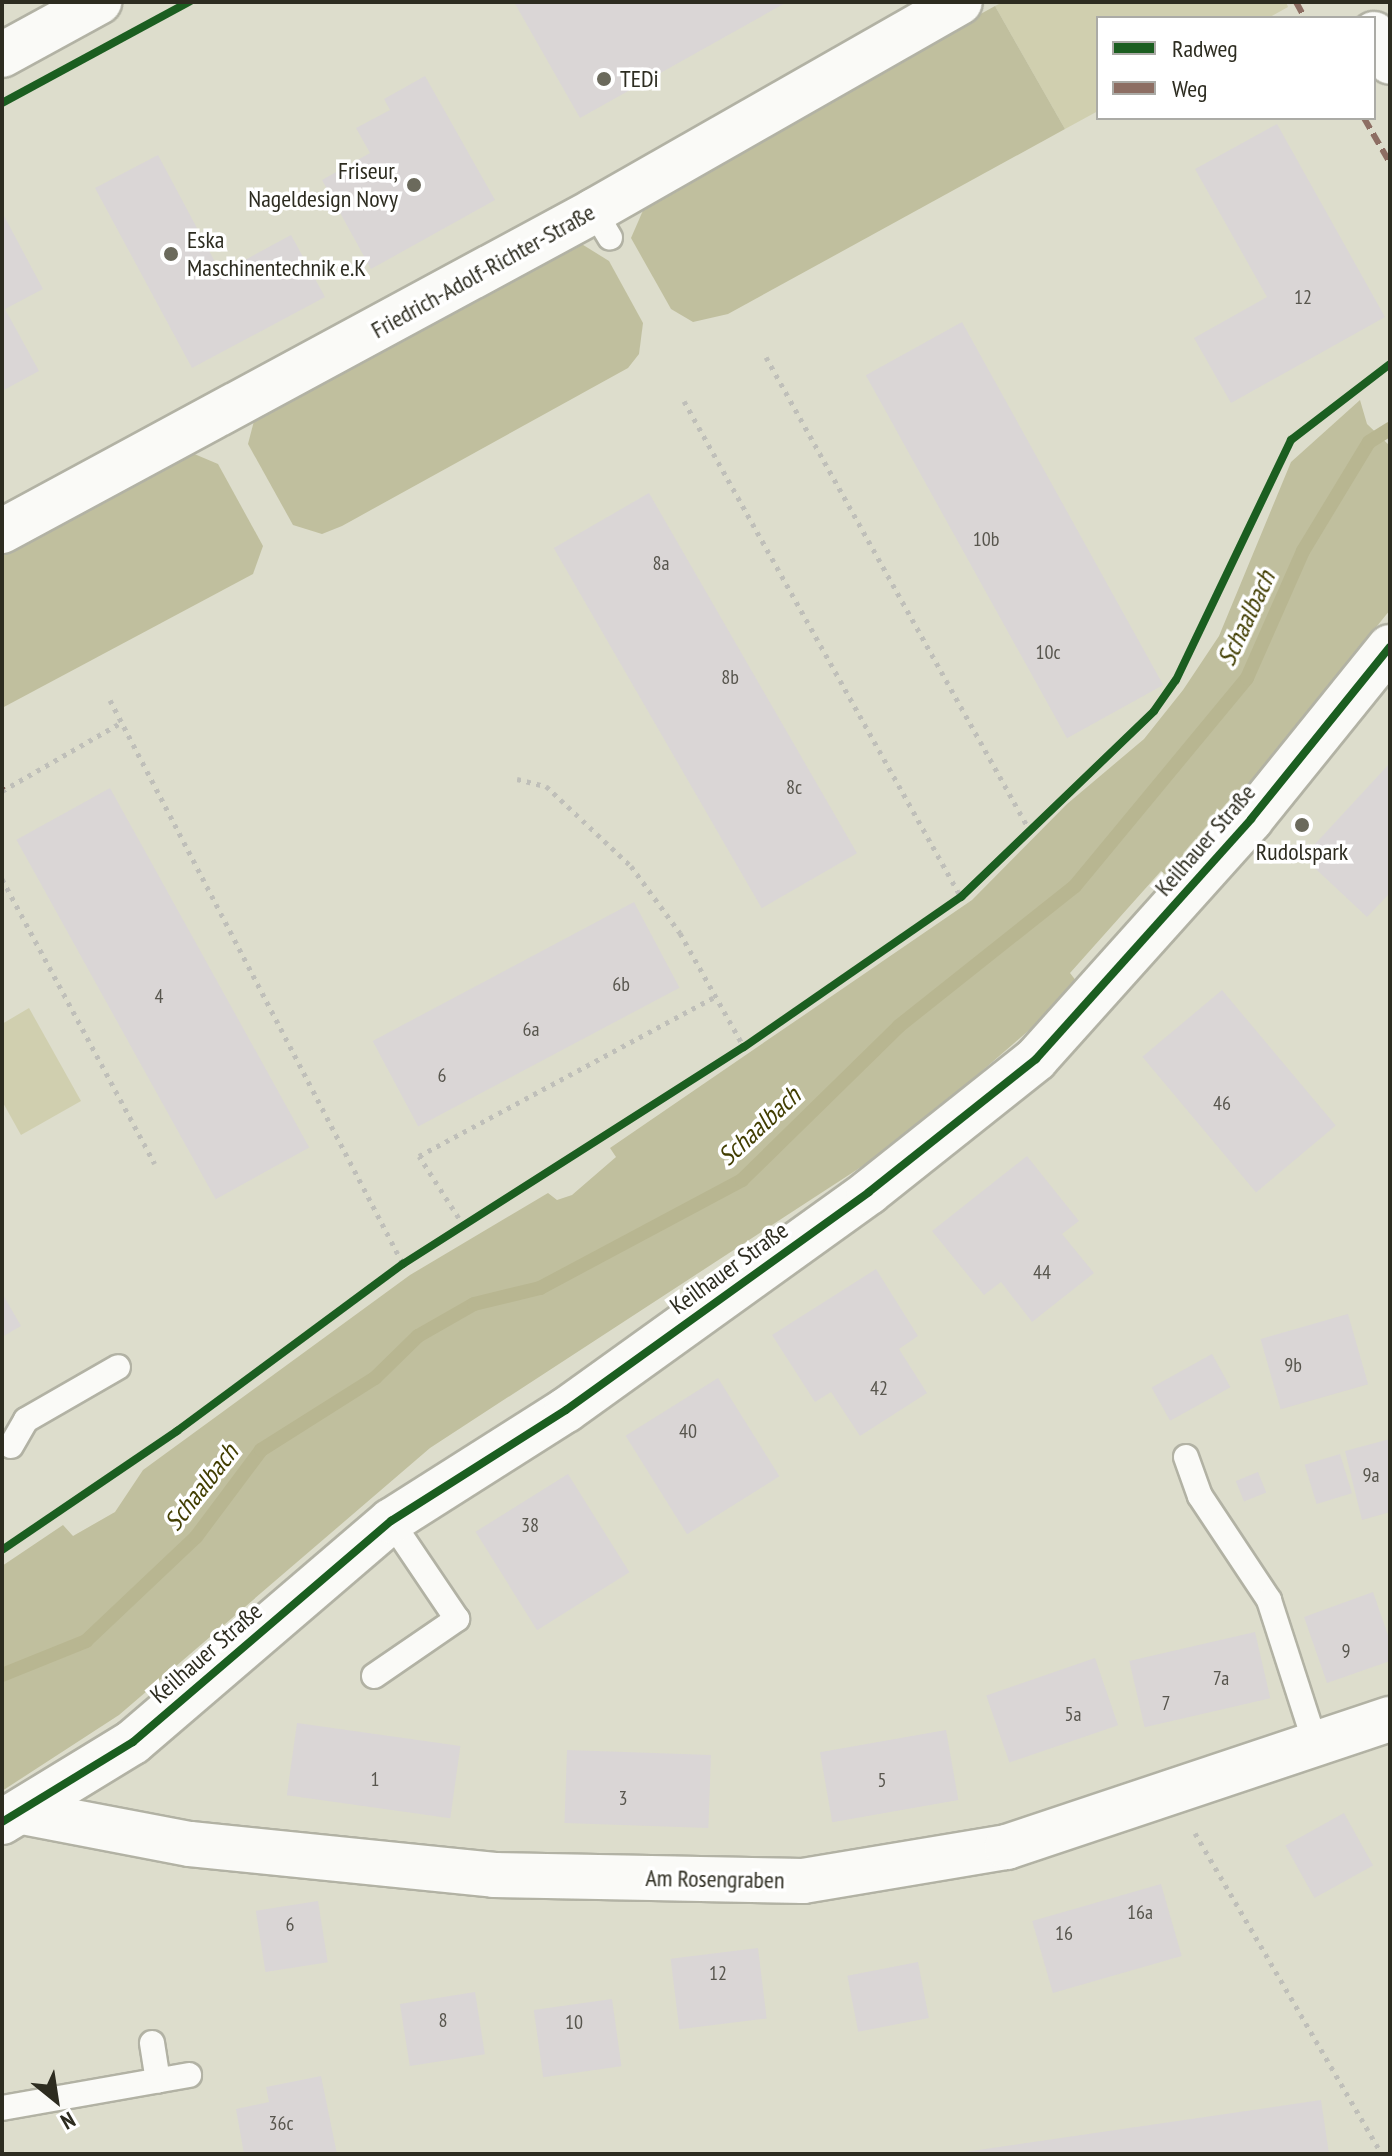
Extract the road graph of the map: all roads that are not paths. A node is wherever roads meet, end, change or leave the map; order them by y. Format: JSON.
{"nodes":[{"id":1,"x":99,"y":2,"type":"edge"},
{"id":2,"x":960,"y":2,"type":"edge"},
{"id":3,"x":1376,"y":38,"type":"edge"},
{"id":4,"x":2,"y":55,"type":"edge"},
{"id":5,"x":1390,"y":62,"type":"edge"},
{"id":6,"x":2,"y":531,"type":"edge"},
{"id":7,"x":1390,"y":647,"type":"edge"},
{"id":8,"x":118,"y":1367,"type":"dead end"},
{"id":9,"x":11,"y":1446,"type":"dead end"},
{"id":10,"x":1186,"y":1457,"type":"dead end"},
{"id":11,"x":391,"y":1521,"type":"junction"},
{"id":12,"x":374,"y":1676,"type":"dead end"},
{"id":13,"x":1390,"y":1719,"type":"edge"},
{"id":14,"x":1315,"y":1742,"type":"junction"},
{"id":15,"x":12,"y":1817,"type":"edge"},
{"id":16,"x":152,"y":2043,"type":"dead end"},
{"id":17,"x":189,"y":2075,"type":"dead end"},
{"id":18,"x":158,"y":2081,"type":"junction"},
{"id":19,"x":2,"y":2108,"type":"edge"}],
"edges":[{"from":1,"to":4,"type":"street"},
{"from":2,"to":6,"type":"street","name":"Friedrich-Adolf-Richter-Straße"},
{"from":3,"to":5,"type":"street"},
{"from":7,"to":11,"type":"street","name":"Keilhauer Straße"},
{"from":8,"to":9,"type":"lane"},
{"from":10,"to":14,"type":"lane"},
{"from":11,"to":12,"type":"lane"},
{"from":11,"to":15,"type":"street","name":"Keilhauer Straße"},
{"from":13,"to":14,"type":"street","name":"Am Rosengraben"},
{"from":14,"to":15,"type":"street","name":"Am Rosengraben"},
{"from":16,"to":18,"type":"lane"},
{"from":17,"to":18,"type":"lane"},
{"from":18,"to":19,"type":"lane"}]}
